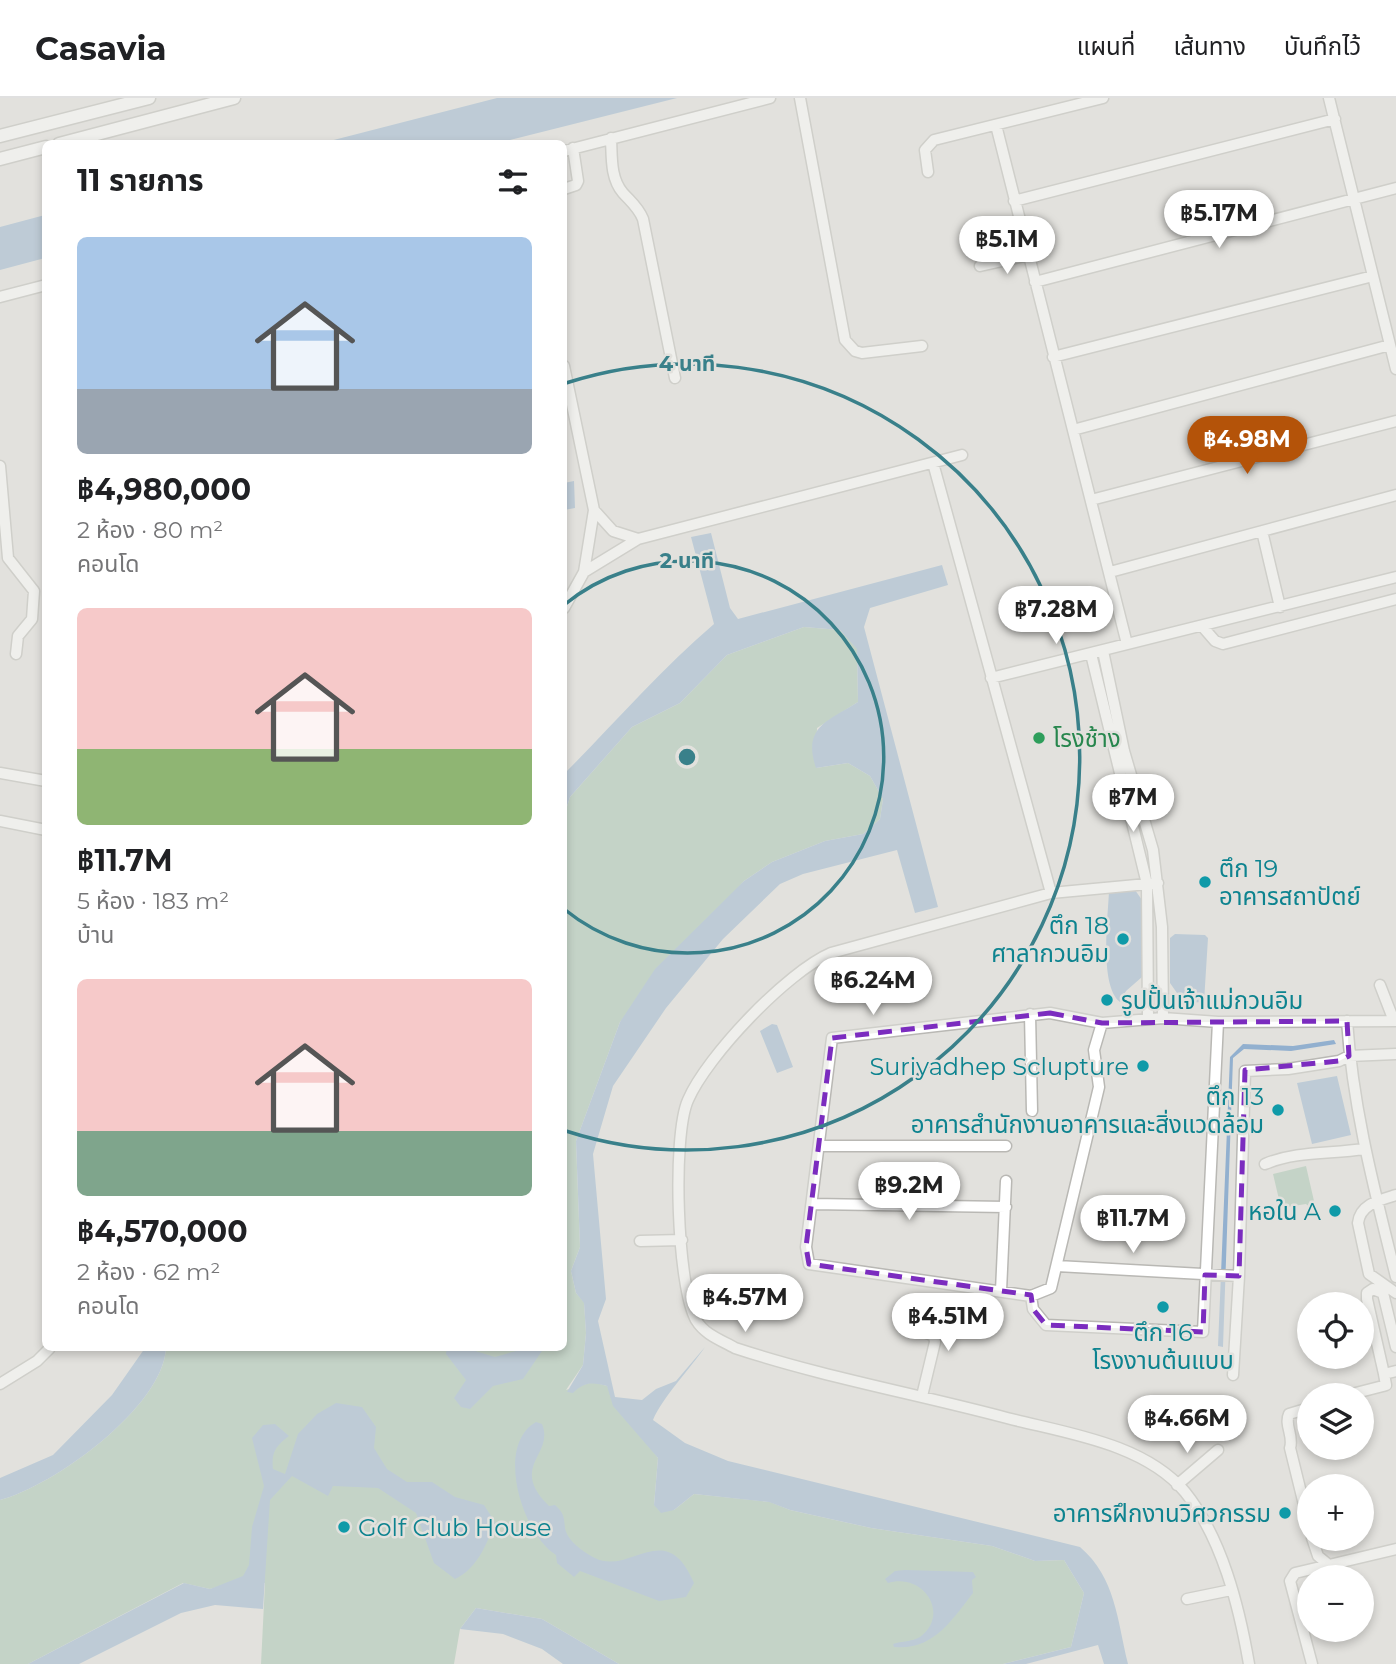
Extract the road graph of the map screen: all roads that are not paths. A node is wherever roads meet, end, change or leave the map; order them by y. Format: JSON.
{"nodes":[{"id":1,"x":149,"y":98,"type":"edge"},
{"id":2,"x":234,"y":98,"type":"edge"},
{"id":3,"x":770,"y":98,"type":"edge"},
{"id":4,"x":800,"y":98,"type":"edge"},
{"id":5,"x":1103,"y":98,"type":"edge"},
{"id":6,"x":1329,"y":98,"type":"edge"},
{"id":7,"x":1335,"y":119,"type":"junction"},
{"id":8,"x":996,"y":125,"type":"junction"},
{"id":9,"x":0,"y":136,"type":"edge"},
{"id":10,"x":611,"y":138,"type":"junction"},
{"id":11,"x":74,"y":140,"type":"edge"},
{"id":12,"x":42,"y":148,"type":"edge"},
{"id":13,"x":568,"y":150,"type":"edge"},
{"id":14,"x":0,"y":159,"type":"edge"},
{"id":15,"x":928,"y":172,"type":"dead end"},
{"id":16,"x":567,"y":188,"type":"edge"},
{"id":17,"x":1396,"y":188,"type":"edge"},
{"id":18,"x":1354,"y":198,"type":"junction"},
{"id":19,"x":1014,"y":201,"type":"junction"},
{"id":20,"x":1028,"y":255,"type":"junction"},
{"id":21,"x":980,"y":266,"type":"dead end"},
{"id":22,"x":1373,"y":276,"type":"junction"},
{"id":23,"x":1035,"y":282,"type":"junction"},
{"id":24,"x":42,"y":286,"type":"edge"},
{"id":25,"x":0,"y":297,"type":"edge"},
{"id":26,"x":1390,"y":345,"type":"junction"},
{"id":27,"x":922,"y":346,"type":"dead end"},
{"id":28,"x":1053,"y":356,"type":"junction"},
{"id":29,"x":1396,"y":369,"type":"edge"},
{"id":30,"x":675,"y":378,"type":"dead end"},
{"id":31,"x":567,"y":398,"type":"edge"},
{"id":32,"x":1396,"y":421,"type":"edge"},
{"id":33,"x":1073,"y":430,"type":"junction"},
{"id":34,"x":962,"y":455,"type":"dead end"},
{"id":35,"x":933,"y":463,"type":"junction"},
{"id":36,"x":0,"y":466,"type":"edge"},
{"id":37,"x":1396,"y":495,"type":"edge"},
{"id":38,"x":1091,"y":500,"type":"junction"},
{"id":39,"x":594,"y":510,"type":"junction"},
{"id":40,"x":1262,"y":531,"type":"junction"},
{"id":41,"x":638,"y":539,"type":"junction"},
{"id":42,"x":584,"y":572,"type":"junction"},
{"id":43,"x":1110,"y":572,"type":"junction"},
{"id":44,"x":1396,"y":577,"type":"edge"},
{"id":45,"x":1396,"y":599,"type":"edge"},
{"id":46,"x":567,"y":603,"type":"edge"},
{"id":47,"x":1280,"y":607,"type":"junction"},
{"id":48,"x":1202,"y":626,"type":"junction"},
{"id":49,"x":1128,"y":644,"type":"junction"},
{"id":50,"x":1103,"y":650,"type":"junction"},
{"id":51,"x":16,"y":654,"type":"dead end"},
{"id":52,"x":1091,"y":654,"type":"junction"},
{"id":53,"x":991,"y":678,"type":"junction"},
{"id":54,"x":0,"y":773,"type":"edge"},
{"id":55,"x":42,"y":780,"type":"edge"},
{"id":56,"x":0,"y":821,"type":"edge"},
{"id":57,"x":42,"y":829,"type":"edge"},
{"id":58,"x":1152,"y":883,"type":"junction"},
{"id":59,"x":1051,"y":893,"type":"junction"},
{"id":60,"x":1380,"y":985,"type":"dead end"},
{"id":61,"x":1030,"y":1014,"type":"junction"},
{"id":62,"x":1163,"y":1018,"type":"junction"},
{"id":63,"x":1148,"y":1019,"type":"junction"},
{"id":64,"x":1346,"y":1021,"type":"junction"},
{"id":65,"x":1395,"y":1021,"type":"edge"},
{"id":66,"x":1218,"y":1022,"type":"junction"},
{"id":67,"x":1102,"y":1023,"type":"junction"},
{"id":68,"x":1396,"y":1054,"type":"edge"},
{"id":69,"x":1349,"y":1056,"type":"junction"},
{"id":70,"x":1032,"y":1111,"type":"dead end"},
{"id":71,"x":820,"y":1146,"type":"junction"},
{"id":72,"x":1006,"y":1146,"type":"dead end"},
{"id":73,"x":1364,"y":1149,"type":"junction"},
{"id":74,"x":1265,"y":1164,"type":"dead end"},
{"id":75,"x":1006,"y":1181,"type":"dead end"},
{"id":76,"x":1396,"y":1195,"type":"edge"},
{"id":77,"x":1376,"y":1202,"type":"junction"},
{"id":78,"x":812,"y":1204,"type":"junction"},
{"id":79,"x":1006,"y":1207,"type":"junction"},
{"id":80,"x":682,"y":1240,"type":"junction"},
{"id":81,"x":640,"y":1241,"type":"dead end"},
{"id":82,"x":1394,"y":1262,"type":"edge"},
{"id":83,"x":1057,"y":1266,"type":"junction"},
{"id":84,"x":1205,"y":1275,"type":"junction"},
{"id":85,"x":1236,"y":1276,"type":"junction"},
{"id":86,"x":1396,"y":1278,"type":"edge"},
{"id":87,"x":1001,"y":1291,"type":"junction"},
{"id":88,"x":1396,"y":1293,"type":"edge"},
{"id":89,"x":1031,"y":1296,"type":"junction"},
{"id":90,"x":924,"y":1332,"type":"dead end"},
{"id":91,"x":1396,"y":1347,"type":"edge"},
{"id":92,"x":47,"y":1351,"type":"edge"},
{"id":93,"x":1390,"y":1373,"type":"edge"},
{"id":94,"x":1233,"y":1375,"type":"dead end"},
{"id":95,"x":0,"y":1384,"type":"edge"},
{"id":96,"x":1374,"y":1388,"type":"edge"},
{"id":97,"x":922,"y":1396,"type":"junction"},
{"id":98,"x":1297,"y":1412,"type":"edge"},
{"id":99,"x":1218,"y":1450,"type":"dead end"},
{"id":100,"x":1297,"y":1476,"type":"edge"},
{"id":101,"x":1177,"y":1485,"type":"junction"},
{"id":102,"x":1396,"y":1549,"type":"edge"},
{"id":103,"x":1316,"y":1551,"type":"edge"},
{"id":104,"x":1329,"y":1565,"type":"joint"},
{"id":105,"x":1297,"y":1574,"type":"edge"},
{"id":106,"x":1231,"y":1590,"type":"junction"},
{"id":107,"x":1187,"y":1599,"type":"dead end"},
{"id":108,"x":1297,"y":1601,"type":"edge"},
{"id":109,"x":1307,"y":1642,"type":"edge"},
{"id":110,"x":1249,"y":1664,"type":"edge"},
{"id":111,"x":1312,"y":1664,"type":"edge"}],
"edges":[{"from":1,"to":9,"type":"main road"},
{"from":2,"to":11,"type":"main road"},
{"from":3,"to":10,"type":"street"},
{"from":4,"to":27,"type":"street"},
{"from":5,"to":8,"type":"street"},
{"from":6,"to":7,"type":"street"},
{"from":7,"to":18,"type":"street"},
{"from":7,"to":19,"type":"street"},
{"from":8,"to":15,"type":"street"},
{"from":8,"to":19,"type":"street"},
{"from":10,"to":13,"type":"street"},
{"from":10,"to":30,"type":"street"},
{"from":12,"to":14,"type":"main road"},
{"from":13,"to":16,"type":"street"},
{"from":17,"to":18,"type":"street"},
{"from":18,"to":22,"type":"street"},
{"from":18,"to":23,"type":"street"},
{"from":19,"to":20,"type":"street"},
{"from":20,"to":21,"type":"street"},
{"from":20,"to":23,"type":"street"},
{"from":22,"to":26,"type":"street"},
{"from":22,"to":28,"type":"street"},
{"from":23,"to":28,"type":"street"},
{"from":24,"to":25,"type":"street"},
{"from":26,"to":29,"type":"street"},
{"from":26,"to":33,"type":"street"},
{"from":28,"to":33,"type":"street"},
{"from":31,"to":39,"type":"street"},
{"from":32,"to":38,"type":"street"},
{"from":33,"to":38,"type":"street"},
{"from":34,"to":35,"type":"street"},
{"from":35,"to":41,"type":"street"},
{"from":35,"to":53,"type":"street"},
{"from":36,"to":51,"type":"street"},
{"from":37,"to":40,"type":"street"},
{"from":38,"to":43,"type":"street"},
{"from":39,"to":41,"type":"street"},
{"from":39,"to":42,"type":"street"},
{"from":40,"to":43,"type":"street"},
{"from":40,"to":47,"type":"street"},
{"from":41,"to":42,"type":"street"},
{"from":42,"to":46,"type":"street"},
{"from":43,"to":49,"type":"street"},
{"from":44,"to":47,"type":"street"},
{"from":45,"to":48,"type":"street"},
{"from":47,"to":48,"type":"street"},
{"from":48,"to":49,"type":"street"},
{"from":49,"to":50,"type":"street"},
{"from":50,"to":52,"type":"street"},
{"from":50,"to":58,"type":"street"},
{"from":52,"to":53,"type":"street"},
{"from":52,"to":58,"type":"street"},
{"from":53,"to":59,"type":"street"},
{"from":54,"to":55,"type":"street"},
{"from":56,"to":57,"type":"street"},
{"from":58,"to":59,"type":"street"},
{"from":58,"to":62,"type":"street"},
{"from":58,"to":63,"type":"street"},
{"from":59,"to":80,"type":"street"},
{"from":60,"to":65,"type":"street"},
{"from":61,"to":67,"type":"street"},
{"from":61,"to":70,"type":"street"},
{"from":61,"to":71,"type":"street"},
{"from":62,"to":63,"type":"street"},
{"from":62,"to":66,"type":"street"},
{"from":63,"to":67,"type":"street"},
{"from":64,"to":65,"type":"street"},
{"from":64,"to":66,"type":"street"},
{"from":64,"to":69,"type":"street"},
{"from":66,"to":84,"type":"street"},
{"from":67,"to":83,"type":"street"},
{"from":68,"to":69,"type":"street"},
{"from":69,"to":73,"type":"street"},
{"from":69,"to":85,"type":"street"},
{"from":71,"to":72,"type":"street"},
{"from":71,"to":78,"type":"street"},
{"from":73,"to":74,"type":"street"},
{"from":73,"to":77,"type":"street"},
{"from":75,"to":79,"type":"street"},
{"from":76,"to":77,"type":"street"},
{"from":77,"to":82,"type":"street"},
{"from":77,"to":88,"type":"street"},
{"from":78,"to":79,"type":"street"},
{"from":78,"to":87,"type":"street"},
{"from":79,"to":87,"type":"street"},
{"from":80,"to":81,"type":"street"},
{"from":80,"to":97,"type":"street"},
{"from":82,"to":86,"type":"street"},
{"from":83,"to":84,"type":"street"},
{"from":83,"to":89,"type":"street"},
{"from":84,"to":85,"type":"street"},
{"from":84,"to":89,"type":"street"},
{"from":85,"to":94,"type":"street"},
{"from":87,"to":89,"type":"street"},
{"from":90,"to":97,"type":"street"},
{"from":91,"to":93,"type":"street"},
{"from":92,"to":95,"type":"street"},
{"from":93,"to":96,"type":"street"},
{"from":97,"to":101,"type":"street"},
{"from":98,"to":100,"type":"street"},
{"from":99,"to":101,"type":"street"},
{"from":101,"to":106,"type":"street"},
{"from":102,"to":104,"type":"street"},
{"from":103,"to":104,"type":"street"},
{"from":105,"to":108,"type":"street"},
{"from":106,"to":107,"type":"street"},
{"from":106,"to":110,"type":"street"},
{"from":109,"to":111,"type":"street"}]}
